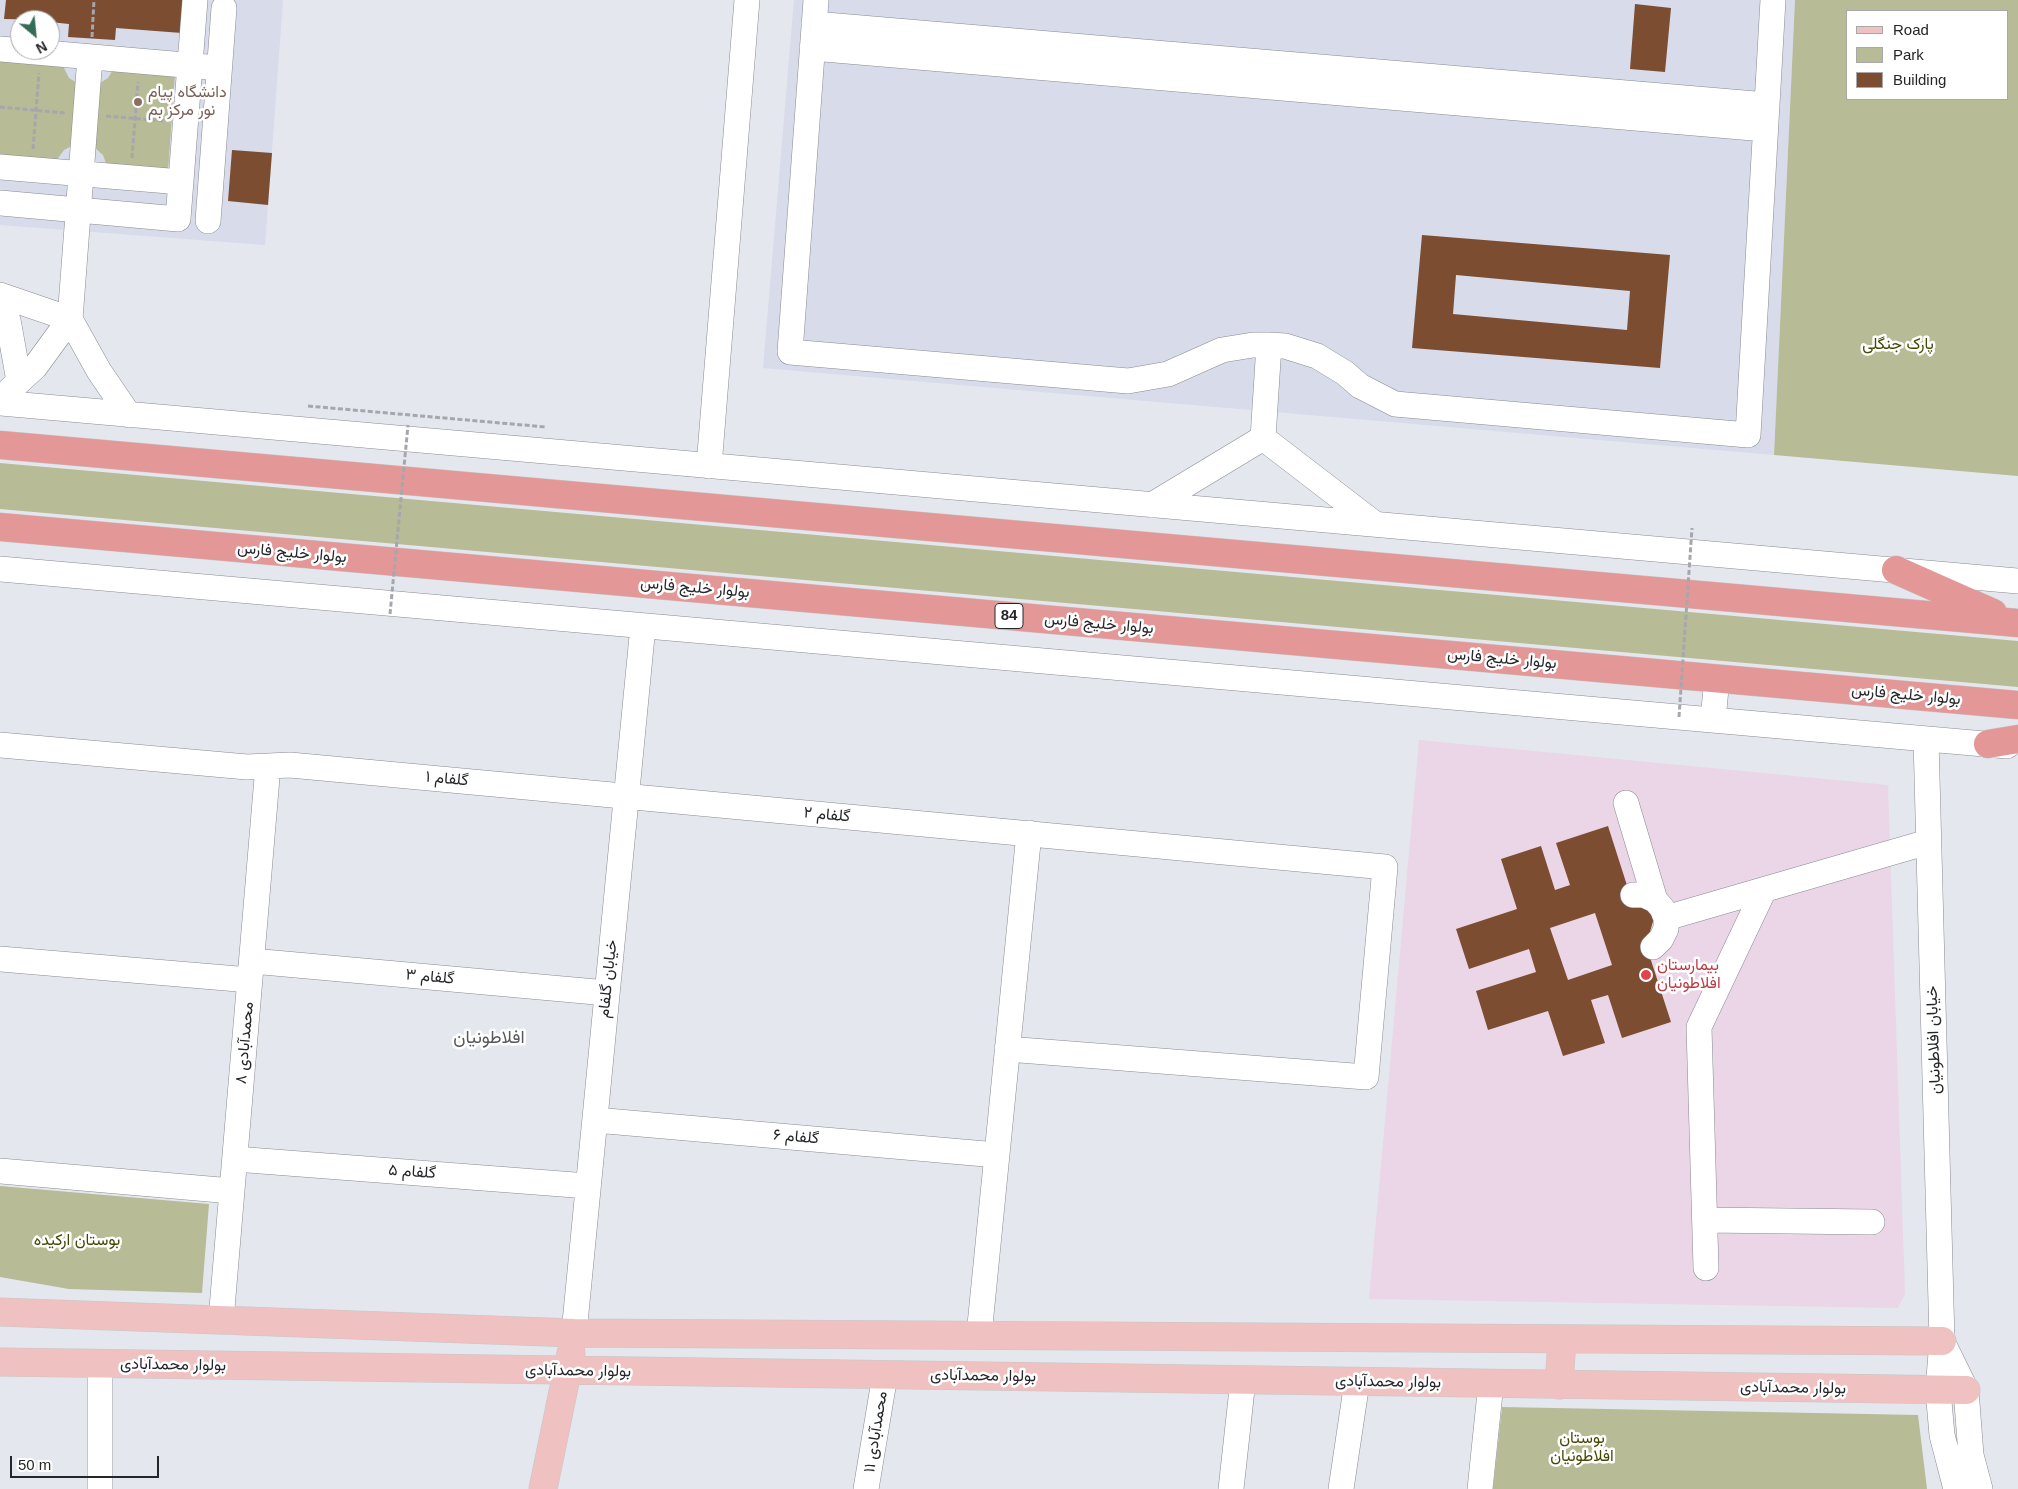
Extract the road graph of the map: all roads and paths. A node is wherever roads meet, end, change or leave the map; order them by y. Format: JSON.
{"nodes":[{"id":1,"x":94,"y":0,"type":"edge"},
{"id":2,"x":195,"y":0,"type":"edge"},
{"id":3,"x":747,"y":0,"type":"edge"},
{"id":4,"x":1773,"y":0,"type":"edge"},
{"id":5,"x":224,"y":8,"type":"dead end"},
{"id":6,"x":814,"y":24,"type":"edge"},
{"id":7,"x":91,"y":48,"type":"junction"},
{"id":8,"x":60,"y":51,"type":"edge"},
{"id":9,"x":40,"y":60,"type":"edge"},
{"id":10,"x":139,"y":61,"type":"junction"},
{"id":11,"x":190,"y":66,"type":"junction"},
{"id":12,"x":219,"y":68,"type":"junction"},
{"id":13,"x":1766,"y":117,"type":"junction"},
{"id":14,"x":0,"y":167,"type":"edge"},
{"id":15,"x":32,"y":170,"type":"junction"},
{"id":16,"x":81,"y":174,"type":"junction"},
{"id":17,"x":130,"y":178,"type":"junction"},
{"id":18,"x":181,"y":182,"type":"junction"},
{"id":19,"x":0,"y":203,"type":"edge"},
{"id":20,"x":79,"y":210,"type":"junction"},
{"id":21,"x":208,"y":221,"type":"dead end"},
{"id":22,"x":0,"y":295,"type":"edge"},
{"id":23,"x":0,"y":312,"type":"edge"},
{"id":24,"x":70,"y":319,"type":"junction"},
{"id":25,"x":1269,"y":345,"type":"junction"},
{"id":26,"x":19,"y":381,"type":"junction"},
{"id":27,"x":0,"y":399,"type":"edge"},
{"id":28,"x":0,"y":403,"type":"edge"},
{"id":29,"x":129,"y":415,"type":"junction"},
{"id":30,"x":408,"y":425,"type":"dead end"},
{"id":31,"x":1263,"y":438,"type":"junction"},
{"id":32,"x":0,"y":445,"type":"edge"},
{"id":33,"x":709,"y":466,"type":"junction"},
{"id":34,"x":1152,"y":505,"type":"junction"},
{"id":35,"x":1375,"y":524,"type":"junction"},
{"id":36,"x":0,"y":527,"type":"edge"},
{"id":37,"x":1692,"y":528,"type":"dead end"},
{"id":38,"x":0,"y":569,"type":"edge"},
{"id":39,"x":1896,"y":570,"type":"junction"},
{"id":40,"x":2018,"y":581,"type":"edge"},
{"id":41,"x":390,"y":614,"type":"dead end"},
{"id":42,"x":2017,"y":622,"type":"edge"},
{"id":43,"x":643,"y":626,"type":"junction"},
{"id":44,"x":1716,"y":678,"type":"junction"},
{"id":45,"x":2018,"y":705,"type":"edge"},
{"id":46,"x":1678,"y":717,"type":"junction"},
{"id":47,"x":1713,"y":720,"type":"junction"},
{"id":48,"x":1926,"y":738,"type":"junction"},
{"id":49,"x":2018,"y":739,"type":"edge"},
{"id":50,"x":1988,"y":744,"type":"junction"},
{"id":51,"x":0,"y":745,"type":"edge"},
{"id":52,"x":2018,"y":747,"type":"edge"},
{"id":53,"x":268,"y":766,"type":"junction"},
{"id":54,"x":626,"y":796,"type":"junction"},
{"id":55,"x":1626,"y":803,"type":"dead end"},
{"id":56,"x":1029,"y":833,"type":"junction"},
{"id":57,"x":1928,"y":842,"type":"junction"},
{"id":58,"x":1764,"y":890,"type":"junction"},
{"id":59,"x":1651,"y":904,"type":"junction"},
{"id":60,"x":1653,"y":947,"type":"dead end"},
{"id":61,"x":0,"y":959,"type":"edge"},
{"id":62,"x":251,"y":970,"type":"junction"},
{"id":63,"x":607,"y":993,"type":"junction"},
{"id":64,"x":1007,"y":1049,"type":"junction"},
{"id":65,"x":594,"y":1120,"type":"junction"},
{"id":66,"x":997,"y":1154,"type":"junction"},
{"id":67,"x":235,"y":1159,"type":"junction"},
{"id":68,"x":0,"y":1171,"type":"edge"},
{"id":69,"x":588,"y":1186,"type":"junction"},
{"id":70,"x":232,"y":1191,"type":"junction"},
{"id":71,"x":1705,"y":1220,"type":"junction"},
{"id":72,"x":1872,"y":1222,"type":"dead end"},
{"id":73,"x":1706,"y":1268,"type":"dead end"},
{"id":74,"x":0,"y":1312,"type":"edge"},
{"id":75,"x":221,"y":1320,"type":"junction"},
{"id":76,"x":574,"y":1333,"type":"junction"},
{"id":77,"x":979,"y":1335,"type":"junction"},
{"id":78,"x":1562,"y":1339,"type":"junction"},
{"id":79,"x":1942,"y":1341,"type":"junction"},
{"id":80,"x":0,"y":1363,"type":"edge"},
{"id":81,"x":100,"y":1364,"type":"junction"},
{"id":82,"x":568,"y":1370,"type":"junction"},
{"id":83,"x":885,"y":1375,"type":"junction"},
{"id":84,"x":1243,"y":1380,"type":"junction"},
{"id":85,"x":1357,"y":1382,"type":"junction"},
{"id":86,"x":1491,"y":1384,"type":"junction"},
{"id":87,"x":1559,"y":1385,"type":"junction"},
{"id":88,"x":1938,"y":1390,"type":"junction"},
{"id":89,"x":1966,"y":1390,"type":"junction"},
{"id":90,"x":100,"y":1489,"type":"edge"},
{"id":91,"x":543,"y":1489,"type":"edge"},
{"id":92,"x":866,"y":1489,"type":"edge"},
{"id":93,"x":1230,"y":1489,"type":"edge"},
{"id":94,"x":1341,"y":1489,"type":"edge"},
{"id":95,"x":1480,"y":1489,"type":"edge"},
{"id":96,"x":1956,"y":1489,"type":"edge"},
{"id":97,"x":1980,"y":1489,"type":"edge"}],
"edges":[{"from":1,"to":7,"type":"path"},
{"from":2,"to":11,"type":"street"},
{"from":3,"to":33,"type":"street"},
{"from":4,"to":13,"type":"street"},
{"from":5,"to":12,"type":"street"},
{"from":6,"to":13,"type":"street"},
{"from":6,"to":25,"type":"street"},
{"from":7,"to":8,"type":"street"},
{"from":7,"to":10,"type":"street"},
{"from":7,"to":16,"type":"street"},
{"from":9,"to":15,"type":"path"},
{"from":10,"to":11,"type":"street"},
{"from":10,"to":17,"type":"path"},
{"from":11,"to":12,"type":"street"},
{"from":11,"to":18,"type":"street"},
{"from":12,"to":21,"type":"street"},
{"from":13,"to":25,"type":"street"},
{"from":14,"to":15,"type":"street"},
{"from":15,"to":16,"type":"street"},
{"from":16,"to":17,"type":"street"},
{"from":16,"to":20,"type":"street"},
{"from":17,"to":18,"type":"street"},
{"from":18,"to":20,"type":"street"},
{"from":19,"to":20,"type":"street"},
{"from":20,"to":24,"type":"street"},
{"from":22,"to":24,"type":"street"},
{"from":23,"to":26,"type":"street"},
{"from":24,"to":26,"type":"street"},
{"from":24,"to":29,"type":"street"},
{"from":25,"to":31,"type":"street"},
{"from":26,"to":27,"type":"street"},
{"from":28,"to":29,"type":"street"},
{"from":29,"to":33,"type":"street"},
{"from":30,"to":41,"type":"path","bridge":true},
{"from":31,"to":34,"type":"street"},
{"from":31,"to":35,"type":"street"},
{"from":32,"to":42,"type":"highway"},
{"from":33,"to":34,"type":"street"},
{"from":34,"to":35,"type":"street"},
{"from":35,"to":39,"type":"street"},
{"from":36,"to":44,"type":"highway","name":"بولوار خلیج فارس","number":"84"},
{"from":37,"to":46,"type":"path","bridge":true},
{"from":38,"to":43,"type":"street"},
{"from":39,"to":40,"type":"street"},
{"from":39,"to":42,"type":"highway"},
{"from":43,"to":46,"type":"street"},
{"from":43,"to":54,"type":"street","name":"خیابان گلفام"},
{"from":44,"to":45,"type":"highway","name":"بولوار خلیج فارس","number":"84"},
{"from":44,"to":47,"type":"street"},
{"from":46,"to":47,"type":"street"},
{"from":47,"to":48,"type":"street"},
{"from":48,"to":50,"type":"street"},
{"from":48,"to":57,"type":"street","name":"خیابان افلاطونیان"},
{"from":49,"to":50,"type":"highway"},
{"from":50,"to":52,"type":"street"},
{"from":51,"to":53,"type":"street","name":"گلفام ۱"},
{"from":53,"to":54,"type":"street","name":"گلفام ۱"},
{"from":53,"to":62,"type":"street","name":"محمدآبادی ۸"},
{"from":54,"to":56,"type":"street","name":"گلفام ۲"},
{"from":54,"to":63,"type":"street","name":"خیابان گلفام"},
{"from":55,"to":59,"type":"street"},
{"from":56,"to":64,"type":"street"},
{"from":56,"to":64,"type":"street","name":"گلفام ۲"},
{"from":57,"to":58,"type":"street"},
{"from":57,"to":79,"type":"street","name":"خیابان افلاطونیان"},
{"from":58,"to":59,"type":"street"},
{"from":58,"to":71,"type":"street"},
{"from":59,"to":60,"type":"street"},
{"from":61,"to":62,"type":"street","name":"گلفام ۳"},
{"from":62,"to":63,"type":"street","name":"گلفام ۳"},
{"from":62,"to":67,"type":"street","name":"محمدآبادی ۸"},
{"from":63,"to":65,"type":"street","name":"خیابان گلفام"},
{"from":64,"to":66,"type":"street"},
{"from":65,"to":66,"type":"street","name":"گلفام ۶"},
{"from":65,"to":69,"type":"street","name":"خیابان گلفام"},
{"from":66,"to":77,"type":"street"},
{"from":67,"to":69,"type":"street","name":"گلفام ۵"},
{"from":67,"to":70,"type":"street","name":"محمدآبادی ۸"},
{"from":68,"to":70,"type":"street"},
{"from":69,"to":76,"type":"street","name":"خیابان گلفام"},
{"from":70,"to":75,"type":"street","name":"محمدآبادی ۸"},
{"from":71,"to":72,"type":"street"},
{"from":71,"to":73,"type":"street"},
{"from":74,"to":75,"type":"main road"},
{"from":75,"to":76,"type":"main road"},
{"from":76,"to":77,"type":"main road"},
{"from":76,"to":82,"type":"main road"},
{"from":77,"to":78,"type":"main road"},
{"from":78,"to":79,"type":"main road"},
{"from":78,"to":87,"type":"main road"},
{"from":79,"to":88,"type":"street","name":"خیابان افلاطونیان"},
{"from":79,"to":89,"type":"street","name":"خیابان افلاطونیان"},
{"from":80,"to":81,"type":"main road","name":"بولوار محمدآبادی"},
{"from":81,"to":82,"type":"main road","name":"بولوار محمدآبادی"},
{"from":81,"to":90,"type":"street"},
{"from":82,"to":83,"type":"main road","name":"بولوار محمدآبادی"},
{"from":82,"to":91,"type":"main road"},
{"from":83,"to":84,"type":"main road","name":"بولوار محمدآبادی"},
{"from":83,"to":92,"type":"street","name":"محمدآبادی ۱۱"},
{"from":84,"to":85,"type":"main road","name":"بولوار محمدآبادی"},
{"from":84,"to":93,"type":"street"},
{"from":85,"to":86,"type":"main road","name":"بولوار محمدآبادی"},
{"from":85,"to":94,"type":"street"},
{"from":86,"to":87,"type":"main road","name":"بولوار محمدآبادی"},
{"from":86,"to":95,"type":"street"},
{"from":87,"to":88,"type":"main road","name":"بولوار محمدآبادی"},
{"from":88,"to":89,"type":"main road","name":"بولوار محمدآبادی"},
{"from":88,"to":96,"type":"street","name":"خیابان افلاطونیان"},
{"from":89,"to":97,"type":"street","name":"خیابان افلاطونیان"}]}
